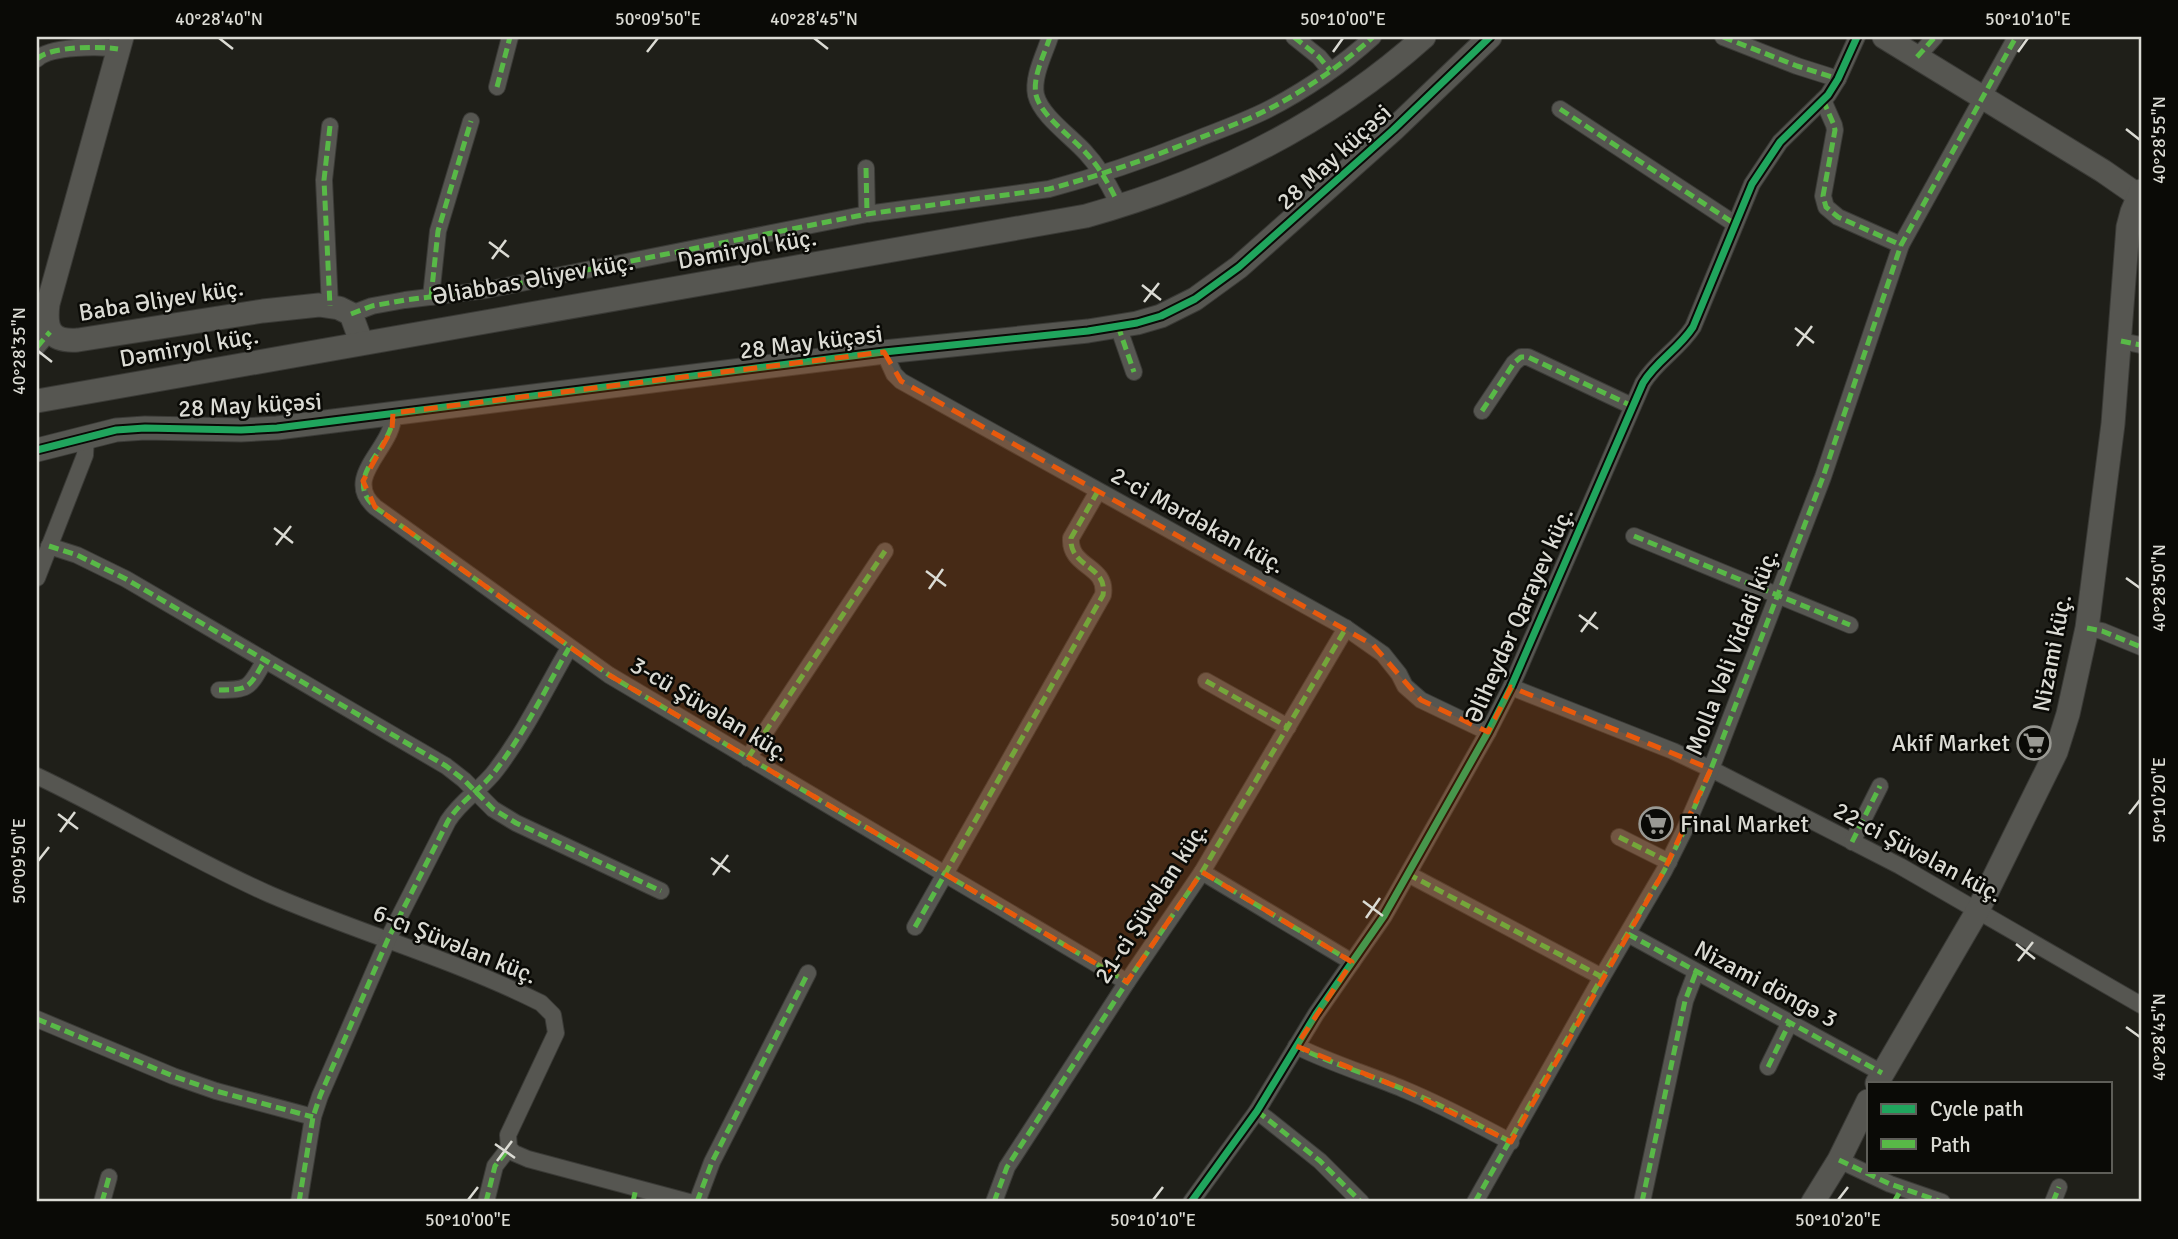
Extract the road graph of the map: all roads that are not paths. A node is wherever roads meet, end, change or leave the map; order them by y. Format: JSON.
{"nodes":[{"id":1,"x":510,"y":37,"type":"edge"},
{"id":2,"x":1050,"y":37,"type":"edge"},
{"id":3,"x":1294,"y":37,"type":"edge"},
{"id":4,"x":1373,"y":37,"type":"edge"},
{"id":5,"x":1412,"y":37,"type":"edge"},
{"id":6,"x":1424,"y":37,"type":"edge"},
{"id":7,"x":1490,"y":37,"type":"edge"},
{"id":8,"x":1723,"y":37,"type":"edge"},
{"id":9,"x":1857,"y":37,"type":"edge"},
{"id":10,"x":1884,"y":37,"type":"edge"},
{"id":11,"x":1935,"y":37,"type":"edge"},
{"id":12,"x":2015,"y":37,"type":"edge"},
{"id":13,"x":120,"y":43,"type":"edge"},
{"id":14,"x":1917,"y":57,"type":"junction"},
{"id":15,"x":37,"y":59,"type":"edge"},
{"id":16,"x":1330,"y":70,"type":"junction"},
{"id":17,"x":1838,"y":79,"type":"junction"},
{"id":18,"x":497,"y":87,"type":"dead end"},
{"id":19,"x":1981,"y":96,"type":"junction"},
{"id":20,"x":1823,"y":100,"type":"junction"},
{"id":21,"x":1560,"y":109,"type":"dead end"},
{"id":22,"x":471,"y":121,"type":"dead end"},
{"id":23,"x":330,"y":126,"type":"dead end"},
{"id":24,"x":866,"y":168,"type":"dead end"},
{"id":25,"x":1103,"y":173,"type":"junction"},
{"id":26,"x":2140,"y":194,"type":"edge"},
{"id":27,"x":1116,"y":199,"type":"junction"},
{"id":28,"x":867,"y":214,"type":"junction"},
{"id":29,"x":1735,"y":224,"type":"junction"},
{"id":30,"x":1901,"y":245,"type":"junction"},
{"id":31,"x":431,"y":297,"type":"junction"},
{"id":32,"x":341,"y":310,"type":"junction"},
{"id":33,"x":1118,"y":326,"type":"junction"},
{"id":34,"x":359,"y":336,"type":"junction"},
{"id":35,"x":43,"y":339,"type":"edge"},
{"id":36,"x":2131,"y":343,"type":"edge"},
{"id":37,"x":884,"y":352,"type":"junction"},
{"id":38,"x":1134,"y":373,"type":"dead end"},
{"id":39,"x":37,"y":393,"type":"edge"},
{"id":40,"x":37,"y":401,"type":"edge"},
{"id":41,"x":1632,"y":406,"type":"junction"},
{"id":42,"x":1482,"y":411,"type":"dead end"},
{"id":43,"x":393,"y":413,"type":"junction"},
{"id":44,"x":86,"y":438,"type":"junction"},
{"id":45,"x":37,"y":450,"type":"edge"},
{"id":46,"x":1098,"y":491,"type":"junction"},
{"id":47,"x":1633,"y":536,"type":"dead end"},
{"id":48,"x":49,"y":546,"type":"junction"},
{"id":49,"x":885,"y":551,"type":"dead end"},
{"id":50,"x":37,"y":578,"type":"edge"},
{"id":51,"x":1778,"y":595,"type":"junction"},
{"id":52,"x":1850,"y":625,"type":"dead end"},
{"id":53,"x":1346,"y":628,"type":"junction"},
{"id":54,"x":2087,"y":628,"type":"junction"},
{"id":55,"x":2141,"y":647,"type":"edge"},
{"id":56,"x":569,"y":648,"type":"junction"},
{"id":57,"x":265,"y":660,"type":"junction"},
{"id":58,"x":1206,"y":681,"type":"dead end"},
{"id":59,"x":1511,"y":687,"type":"junction"},
{"id":60,"x":219,"y":690,"type":"dead end"},
{"id":61,"x":1288,"y":727,"type":"junction"},
{"id":62,"x":1488,"y":732,"type":"junction"},
{"id":63,"x":748,"y":758,"type":"junction"},
{"id":64,"x":1711,"y":769,"type":"junction"},
{"id":65,"x":37,"y":776,"type":"edge"},
{"id":66,"x":1880,"y":786,"type":"dead end"},
{"id":67,"x":474,"y":792,"type":"junction"},
{"id":68,"x":1619,"y":837,"type":"dead end"},
{"id":69,"x":1852,"y":842,"type":"junction"},
{"id":70,"x":1669,"y":862,"type":"junction"},
{"id":71,"x":1202,"y":872,"type":"junction"},
{"id":72,"x":946,"y":874,"type":"junction"},
{"id":73,"x":1408,"y":874,"type":"junction"},
{"id":74,"x":660,"y":891,"type":"dead end"},
{"id":75,"x":1978,"y":910,"type":"junction"},
{"id":76,"x":915,"y":927,"type":"dead end"},
{"id":77,"x":1628,"y":934,"type":"junction"},
{"id":78,"x":388,"y":939,"type":"junction"},
{"id":79,"x":1352,"y":962,"type":"junction"},
{"id":80,"x":1696,"y":972,"type":"junction"},
{"id":81,"x":808,"y":973,"type":"dead end"},
{"id":82,"x":1602,"y":977,"type":"junction"},
{"id":83,"x":1127,"y":982,"type":"junction"},
{"id":84,"x":2141,"y":1005,"type":"edge"},
{"id":85,"x":37,"y":1019,"type":"edge"},
{"id":86,"x":1790,"y":1022,"type":"junction"},
{"id":87,"x":1296,"y":1046,"type":"junction"},
{"id":88,"x":1768,"y":1067,"type":"dead end"},
{"id":89,"x":1879,"y":1078,"type":"edge"},
{"id":90,"x":1867,"y":1103,"type":"edge"},
{"id":91,"x":1256,"y":1111,"type":"junction"},
{"id":92,"x":313,"y":1117,"type":"junction"},
{"id":93,"x":1511,"y":1142,"type":"junction"},
{"id":94,"x":509,"y":1148,"type":"junction"},
{"id":95,"x":1839,"y":1160,"type":"junction"},
{"id":96,"x":109,"y":1177,"type":"dead end"},
{"id":97,"x":635,"y":1195,"type":"edge"},
{"id":98,"x":1898,"y":1195,"type":"edge"},
{"id":99,"x":102,"y":1202,"type":"edge"},
{"id":100,"x":299,"y":1202,"type":"edge"},
{"id":101,"x":486,"y":1202,"type":"edge"},
{"id":102,"x":689,"y":1202,"type":"edge"},
{"id":103,"x":697,"y":1202,"type":"edge"},
{"id":104,"x":994,"y":1202,"type":"edge"},
{"id":105,"x":1191,"y":1202,"type":"edge"},
{"id":106,"x":1361,"y":1202,"type":"edge"},
{"id":107,"x":1475,"y":1202,"type":"edge"},
{"id":108,"x":1642,"y":1202,"type":"edge"},
{"id":109,"x":1813,"y":1202,"type":"edge"},
{"id":110,"x":1942,"y":1202,"type":"edge"}],
"edges":[{"from":1,"to":18,"type":"street"},
{"from":2,"to":25,"type":"street"},
{"from":3,"to":16,"type":"street"},
{"from":4,"to":16,"type":"street","name":"Dəmiryol küç."},
{"from":5,"to":27,"type":"street","name":"Əliabbas Əliyev küç."},
{"from":6,"to":40,"type":"street","name":"Dəmiryol küç."},
{"from":7,"to":33,"type":"street","name":"28 May küçəsi"},
{"from":8,"to":17,"type":"street"},
{"from":9,"to":17,"type":"street","name":"Əliheydər Qarayev küç."},
{"from":10,"to":14,"type":"street"},
{"from":11,"to":14,"type":"street"},
{"from":12,"to":19,"type":"street","name":"Molla Vəli Vidadi küç."},
{"from":13,"to":15,"type":"street"},
{"from":13,"to":35,"type":"street","name":"Baba Əliyev küç."},
{"from":14,"to":19,"type":"street"},
{"from":16,"to":25,"type":"street","name":"Dəmiryol küç."},
{"from":17,"to":20,"type":"street","name":"Əliheydər Qarayev küç."},
{"from":19,"to":26,"type":"street"},
{"from":19,"to":30,"type":"street","name":"Molla Vəli Vidadi küç."},
{"from":20,"to":29,"type":"street","name":"Əliheydər Qarayev küç."},
{"from":20,"to":30,"type":"street"},
{"from":21,"to":29,"type":"street"},
{"from":22,"to":31,"type":"street"},
{"from":23,"to":32,"type":"street"},
{"from":24,"to":28,"type":"street"},
{"from":25,"to":27,"type":"street"},
{"from":25,"to":28,"type":"street","name":"Dəmiryol küç."},
{"from":26,"to":36,"type":"street","name":"Nizami küç."},
{"from":27,"to":34,"type":"street","name":"Əliabbas Əliyev küç."},
{"from":28,"to":31,"type":"street","name":"Dəmiryol küç."},
{"from":29,"to":41,"type":"street","name":"Əliheydər Qarayev küç."},
{"from":30,"to":51,"type":"street","name":"Molla Vəli Vidadi küç."},
{"from":31,"to":32,"type":"street","name":"Dəmiryol küç."},
{"from":32,"to":34,"type":"street"},
{"from":32,"to":35,"type":"street","name":"Baba Əliyev küç."},
{"from":33,"to":37,"type":"street","name":"28 May küçəsi"},
{"from":33,"to":38,"type":"street"},
{"from":34,"to":39,"type":"street","name":"Əliabbas Əliyev küç."},
{"from":36,"to":54,"type":"street","name":"Nizami küç."},
{"from":37,"to":43,"type":"street","name":"28 May küçəsi"},
{"from":37,"to":46,"type":"street","name":"2-ci Mərdəkan küç."},
{"from":41,"to":42,"type":"street"},
{"from":41,"to":59,"type":"street","name":"Əliheydər Qarayev küç."},
{"from":43,"to":44,"type":"street","name":"28 May küçəsi"},
{"from":43,"to":56,"type":"street","name":"3-cü Şüvəlan küç."},
{"from":44,"to":45,"type":"street","name":"28 May küçəsi"},
{"from":44,"to":48,"type":"street"},
{"from":46,"to":53,"type":"street","name":"2-ci Mərdəkan küç."},
{"from":46,"to":72,"type":"street"},
{"from":47,"to":51,"type":"street"},
{"from":48,"to":50,"type":"street"},
{"from":48,"to":57,"type":"street"},
{"from":49,"to":63,"type":"street"},
{"from":51,"to":52,"type":"street"},
{"from":51,"to":64,"type":"street","name":"Molla Vəli Vidadi küç."},
{"from":53,"to":61,"type":"street","name":"21-ci Şüvəlan küç."},
{"from":53,"to":62,"type":"street","name":"2-ci Mərdəkan küç."},
{"from":54,"to":55,"type":"street"},
{"from":54,"to":75,"type":"street","name":"Nizami küç."},
{"from":56,"to":63,"type":"street","name":"3-cü Şüvəlan küç."},
{"from":56,"to":67,"type":"street"},
{"from":57,"to":60,"type":"street"},
{"from":57,"to":67,"type":"street"},
{"from":58,"to":61,"type":"street"},
{"from":59,"to":62,"type":"street","name":"Əliheydər Qarayev küç."},
{"from":59,"to":64,"type":"street","name":"22-ci Şüvəlan küç."},
{"from":61,"to":71,"type":"street","name":"21-ci Şüvəlan küç."},
{"from":62,"to":73,"type":"street","name":"Əliheydər Qarayev küç."},
{"from":63,"to":72,"type":"street","name":"3-cü Şüvəlan küç."},
{"from":64,"to":69,"type":"street","name":"22-ci Şüvəlan küç."},
{"from":64,"to":70,"type":"street","name":"Molla Vəli Vidadi küç."},
{"from":65,"to":78,"type":"street","name":"6-cı Şüvəlan küç."},
{"from":66,"to":69,"type":"street"},
{"from":67,"to":74,"type":"street"},
{"from":67,"to":78,"type":"street"},
{"from":68,"to":70,"type":"street"},
{"from":69,"to":75,"type":"street","name":"22-ci Şüvəlan küç."},
{"from":70,"to":77,"type":"street","name":"Molla Vəli Vidadi küç."},
{"from":71,"to":79,"type":"street"},
{"from":71,"to":83,"type":"street","name":"21-ci Şüvəlan küç."},
{"from":72,"to":76,"type":"street"},
{"from":72,"to":83,"type":"street","name":"3-cü Şüvəlan küç."},
{"from":73,"to":79,"type":"street","name":"Əliheydər Qarayev küç."},
{"from":73,"to":82,"type":"street"},
{"from":75,"to":84,"type":"street","name":"22-ci Şüvəlan küç."},
{"from":75,"to":89,"type":"street","name":"Nizami küç."},
{"from":77,"to":80,"type":"street","name":"Nizami döngə 3"},
{"from":77,"to":82,"type":"street","name":"Molla Vəli Vidadi küç."},
{"from":78,"to":92,"type":"street"},
{"from":78,"to":94,"type":"street","name":"6-cı Şüvəlan küç."},
{"from":79,"to":87,"type":"street","name":"Əliheydər Qarayev küç."},
{"from":80,"to":86,"type":"street","name":"Nizami döngə 3"},
{"from":80,"to":108,"type":"street"},
{"from":81,"to":103,"type":"street"},
{"from":82,"to":93,"type":"street","name":"Molla Vəli Vidadi küç."},
{"from":83,"to":104,"type":"street","name":"21-ci Şüvəlan küç."},
{"from":85,"to":92,"type":"street"},
{"from":86,"to":88,"type":"street"},
{"from":86,"to":89,"type":"street","name":"Nizami döngə 3"},
{"from":87,"to":91,"type":"street","name":"Əliheydər Qarayev küç."},
{"from":87,"to":93,"type":"street"},
{"from":90,"to":95,"type":"street"},
{"from":91,"to":105,"type":"street","name":"Əliheydər Qarayev küç."},
{"from":91,"to":106,"type":"street"},
{"from":92,"to":100,"type":"street"},
{"from":93,"to":107,"type":"street","name":"Molla Vəli Vidadi küç."},
{"from":94,"to":97,"type":"street"},
{"from":94,"to":101,"type":"street","name":"6-cı Şüvəlan küç."},
{"from":95,"to":98,"type":"street"},
{"from":95,"to":109,"type":"street"},
{"from":96,"to":99,"type":"street"},
{"from":97,"to":102,"type":"street"},
{"from":98,"to":110,"type":"street"}]}
